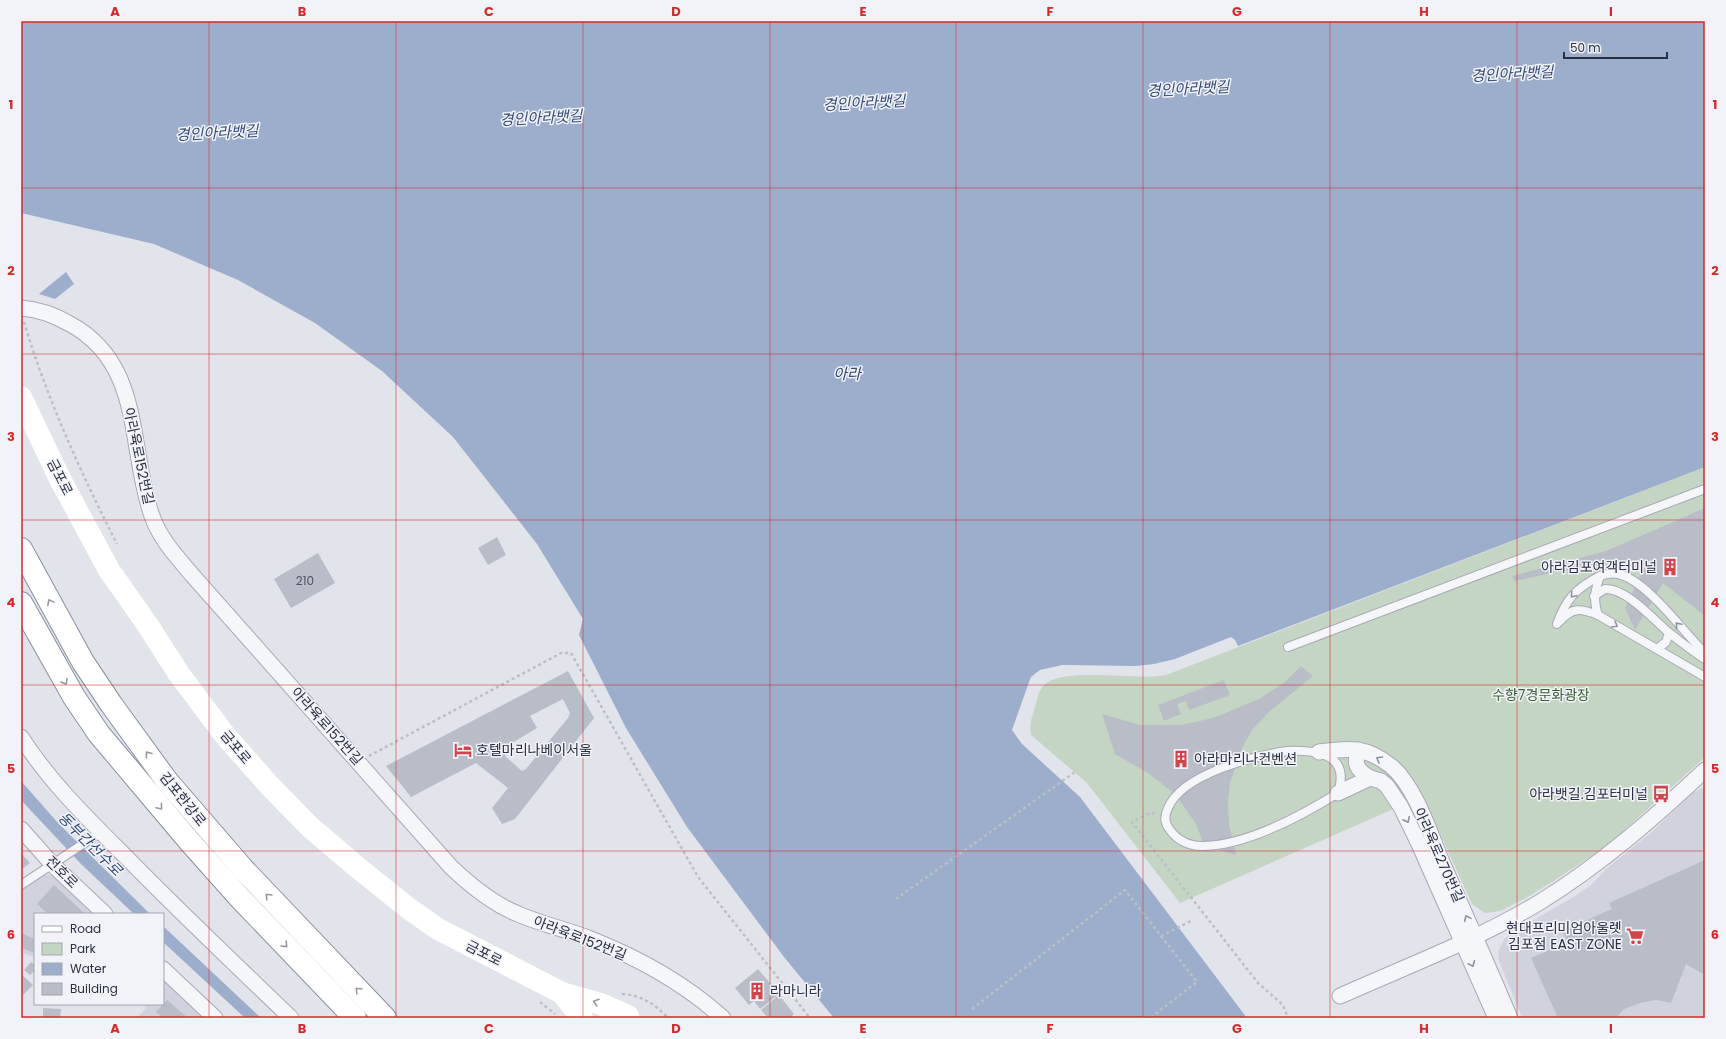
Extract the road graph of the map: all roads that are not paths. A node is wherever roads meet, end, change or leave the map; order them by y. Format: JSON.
{"nodes":[{"id":1,"x":22,"y":313,"type":"edge"},
{"id":2,"x":22,"y":401,"type":"edge"},
{"id":3,"x":1705,"y":489,"type":"edge"},
{"id":4,"x":21,"y":549,"type":"edge"},
{"id":5,"x":1600,"y":576,"type":"junction"},
{"id":6,"x":1594,"y":596,"type":"junction"},
{"id":7,"x":21,"y":603,"type":"edge"},
{"id":8,"x":1598,"y":615,"type":"junction"},
{"id":9,"x":1669,"y":633,"type":"junction"},
{"id":10,"x":1288,"y":647,"type":"dead end"},
{"id":11,"x":1657,"y":649,"type":"junction"},
{"id":12,"x":1705,"y":653,"type":"edge"},
{"id":13,"x":1705,"y":659,"type":"edge"},
{"id":14,"x":1705,"y":677,"type":"edge"},
{"id":15,"x":21,"y":737,"type":"edge"},
{"id":16,"x":1359,"y":750,"type":"junction"},
{"id":17,"x":1319,"y":752,"type":"junction"},
{"id":18,"x":1705,"y":770,"type":"edge"},
{"id":19,"x":1370,"y":778,"type":"junction"},
{"id":20,"x":1407,"y":785,"type":"junction"},
{"id":21,"x":1338,"y":793,"type":"junction"},
{"id":22,"x":1393,"y":795,"type":"junction"},
{"id":23,"x":21,"y":828,"type":"edge"},
{"id":24,"x":96,"y":835,"type":"junction"},
{"id":25,"x":56,"y":863,"type":"junction"},
{"id":26,"x":21,"y":885,"type":"edge"},
{"id":27,"x":104,"y":913,"type":"edge"},
{"id":28,"x":1469,"y":939,"type":"junction"},
{"id":29,"x":164,"y":970,"type":"edge"},
{"id":30,"x":562,"y":993,"type":"junction"},
{"id":31,"x":1340,"y":996,"type":"dead end"},
{"id":32,"x":627,"y":1017,"type":"edge"},
{"id":33,"x":215,"y":1018,"type":"edge"},
{"id":34,"x":291,"y":1018,"type":"edge"},
{"id":35,"x":355,"y":1018,"type":"edge"},
{"id":36,"x":385,"y":1018,"type":"edge"},
{"id":37,"x":582,"y":1018,"type":"edge"},
{"id":38,"x":723,"y":1018,"type":"edge"},
{"id":39,"x":1496,"y":1018,"type":"edge"},
{"id":40,"x":1510,"y":1018,"type":"edge"}],
"edges":[{"from":1,"to":38,"type":"street","name":"아라육로152번길"},
{"from":2,"to":30,"type":"main road","name":"금포로"},
{"from":3,"to":10,"type":"lane"},
{"from":36,"to":4,"type":"main road","name":"김포한강로","one_way":true},
{"from":5,"to":6,"type":"lane"},
{"from":5,"to":8,"type":"lane","one_way":true},
{"from":12,"to":5,"type":"lane","one_way":true},
{"from":6,"to":8,"type":"lane"},
{"from":6,"to":9,"type":"lane"},
{"from":7,"to":35,"type":"main road","name":"김포한강로","one_way":true},
{"from":8,"to":11,"type":"lane","one_way":true},
{"from":9,"to":11,"type":"lane"},
{"from":9,"to":13,"type":"lane"},
{"from":11,"to":14,"type":"lane"},
{"from":15,"to":24,"type":"street"},
{"from":16,"to":17,"type":"street","name":"아라육로270번길"},
{"from":16,"to":19,"type":"street","name":"아라육로270번길"},
{"from":20,"to":16,"type":"street","name":"아라육로270번길","one_way":true},
{"from":17,"to":21,"type":"lane"},
{"from":17,"to":21,"type":"lane"},
{"from":18,"to":28,"type":"street"},
{"from":19,"to":21,"type":"street"},
{"from":19,"to":22,"type":"street","name":"아라육로270번길"},
{"from":20,"to":22,"type":"street"},
{"from":28,"to":20,"type":"street","name":"아라육로270번길","one_way":true},
{"from":22,"to":28,"type":"street","name":"아라육로270번길","one_way":true},
{"from":23,"to":25,"type":"street","name":"전호로"},
{"from":24,"to":25,"type":"lane"},
{"from":24,"to":34,"type":"street"},
{"from":25,"to":26,"type":"lane"},
{"from":25,"to":27,"type":"street","name":"전호로"},
{"from":28,"to":31,"type":"street"},
{"from":28,"to":39,"type":"street","name":"아라육로270번길","one_way":true},
{"from":28,"to":40,"type":"street","name":"아라육로270번길"},
{"from":29,"to":33,"type":"street"},
{"from":32,"to":30,"type":"main road","one_way":true},
{"from":30,"to":37,"type":"main road"}]}
